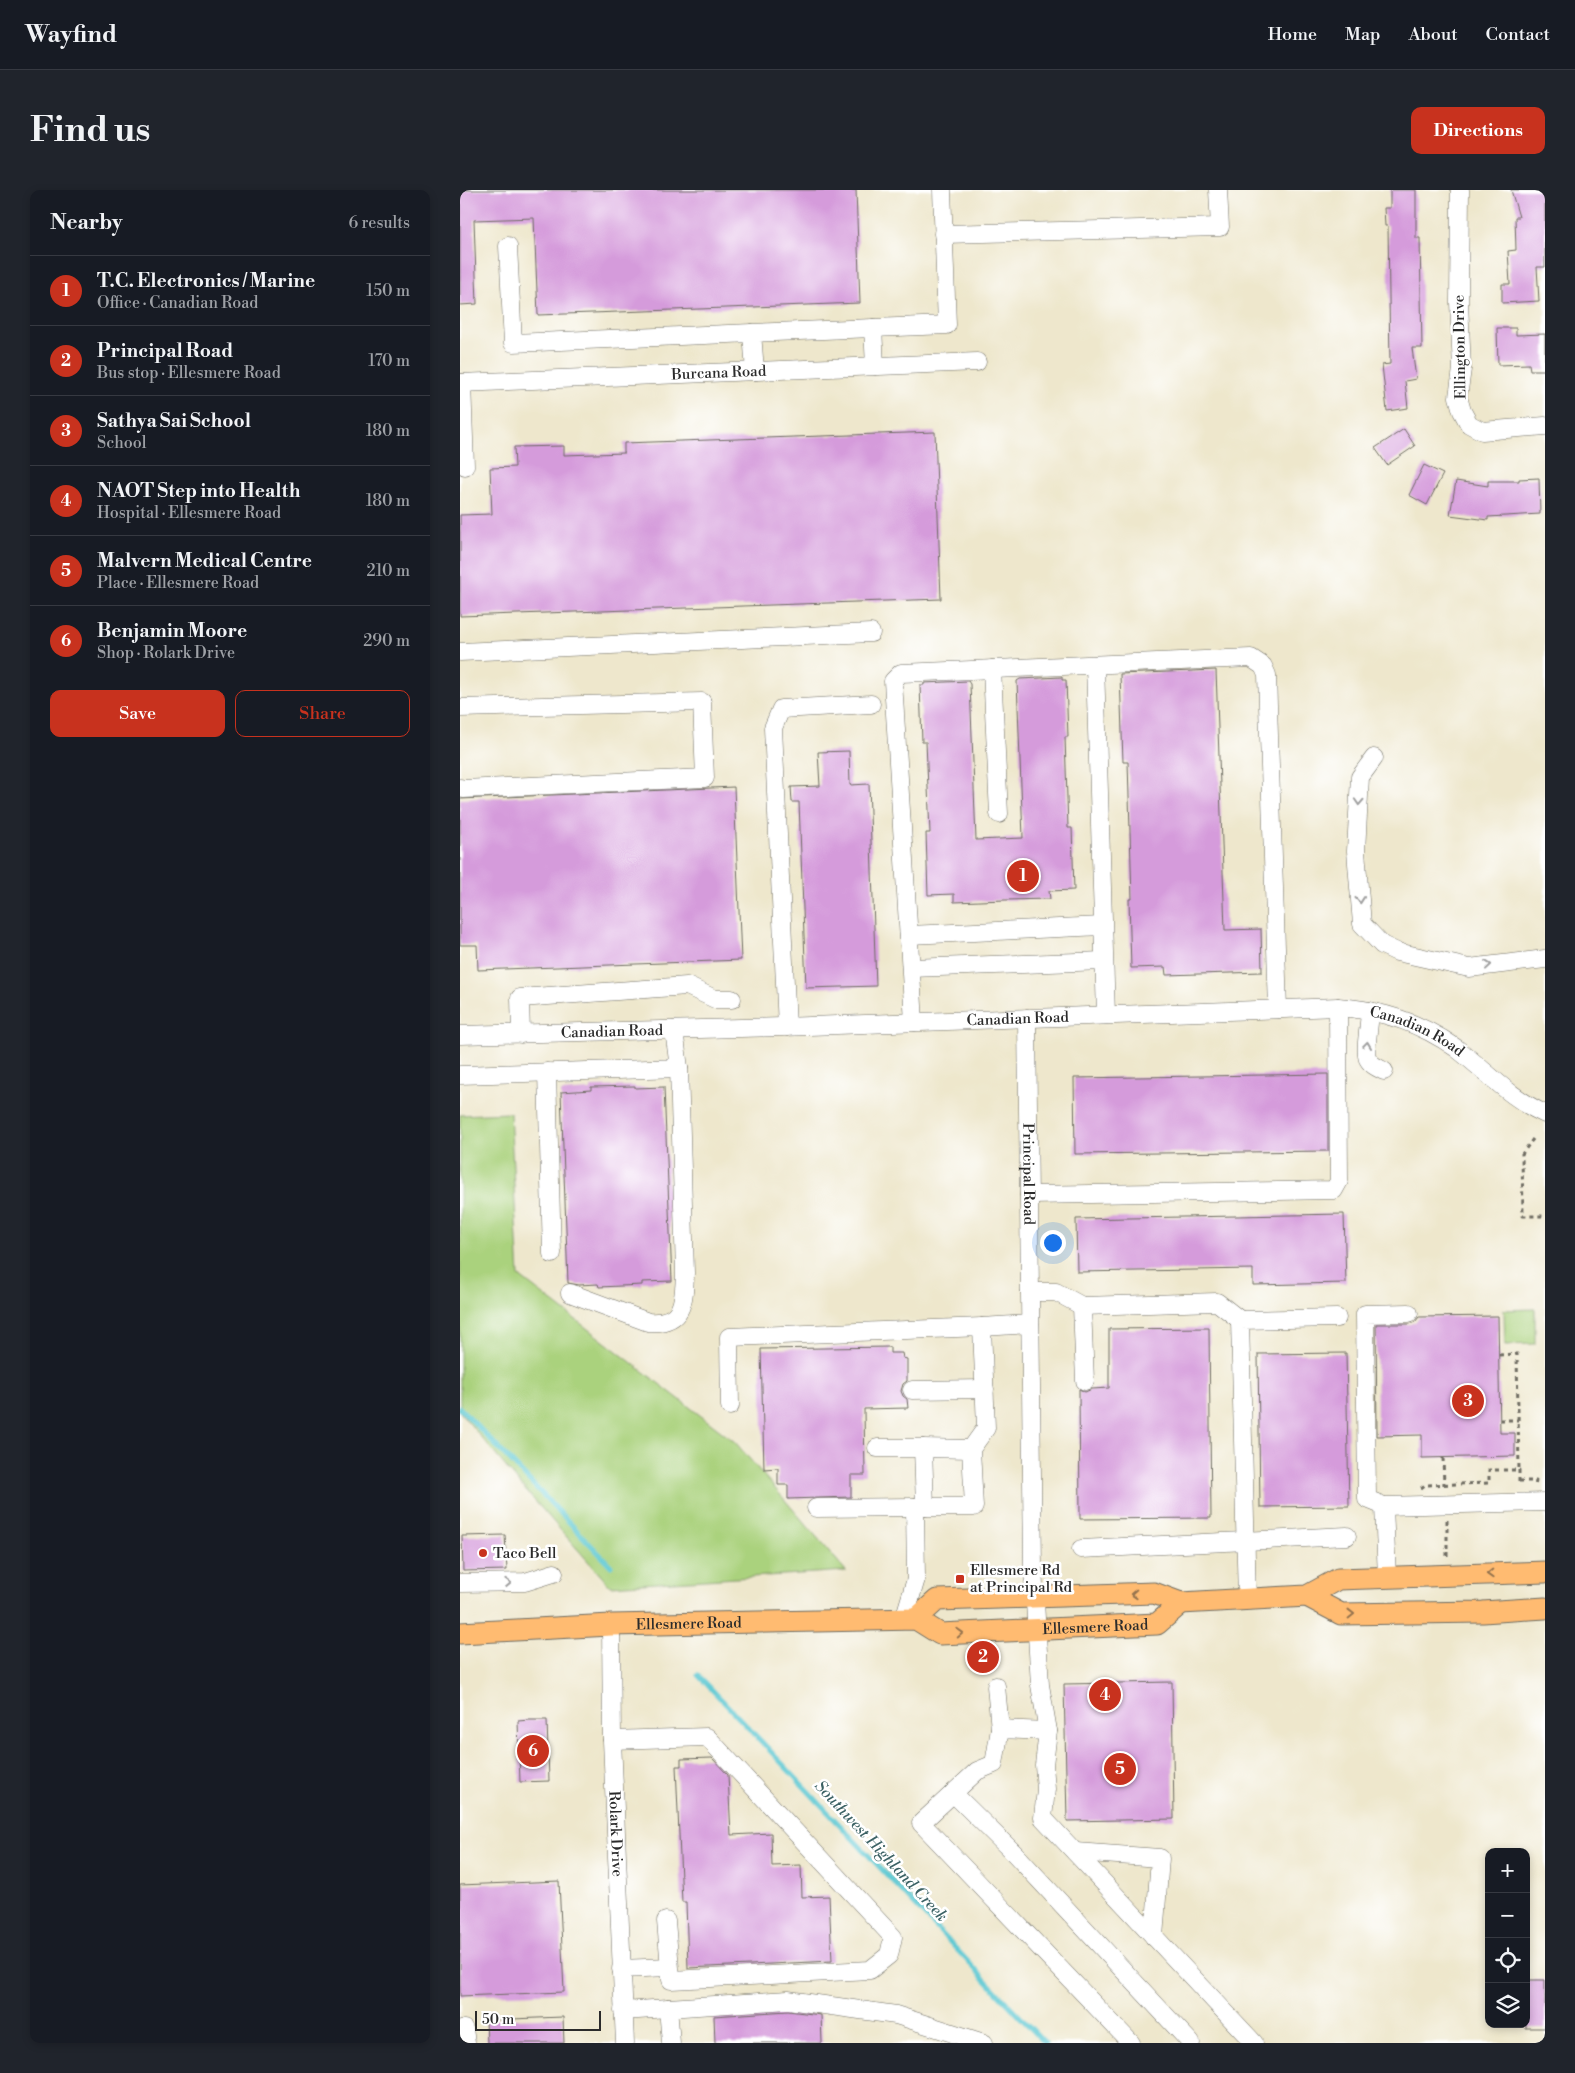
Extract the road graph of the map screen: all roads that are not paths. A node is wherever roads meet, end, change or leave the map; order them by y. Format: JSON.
{"nodes":[{"id":1,"x":942,"y":190,"type":"edge"},
{"id":2,"x":1218,"y":190,"type":"edge"},
{"id":3,"x":1460,"y":190,"type":"edge"},
{"id":4,"x":943,"y":234,"type":"junction"},
{"id":5,"x":508,"y":246,"type":"dead end"},
{"id":6,"x":873,"y":328,"type":"junction"},
{"id":7,"x":752,"y":333,"type":"junction"},
{"id":8,"x":977,"y":362,"type":"dead end"},
{"id":9,"x":875,"y":366,"type":"junction"},
{"id":10,"x":755,"y":371,"type":"junction"},
{"id":11,"x":461,"y":383,"type":"edge"},
{"id":12,"x":1545,"y":426,"type":"edge"},
{"id":13,"x":465,"y":466,"type":"dead end"},
{"id":14,"x":871,"y":633,"type":"dead end"},
{"id":15,"x":460,"y":652,"type":"edge"},
{"id":16,"x":1095,"y":665,"type":"junction"},
{"id":17,"x":992,"y":669,"type":"junction"},
{"id":18,"x":871,"y":704,"type":"dead end"},
{"id":19,"x":460,"y":708,"type":"edge"},
{"id":20,"x":1374,"y":758,"type":"dead end"},
{"id":21,"x":460,"y":788,"type":"edge"},
{"id":22,"x":999,"y":814,"type":"dead end"},
{"id":23,"x":1102,"y":926,"type":"junction"},
{"id":24,"x":909,"y":935,"type":"junction"},
{"id":25,"x":1545,"y":959,"type":"edge"},
{"id":26,"x":1104,"y":961,"type":"junction"},
{"id":27,"x":911,"y":968,"type":"junction"},
{"id":28,"x":732,"y":998,"type":"dead end"},
{"id":29,"x":1338,"y":1007,"type":"junction"},
{"id":30,"x":1278,"y":1009,"type":"junction"},
{"id":31,"x":1370,"y":1011,"type":"junction"},
{"id":32,"x":1106,"y":1015,"type":"junction"},
{"id":33,"x":1027,"y":1018,"type":"junction"},
{"id":34,"x":914,"y":1022,"type":"junction"},
{"id":35,"x":787,"y":1027,"type":"junction"},
{"id":36,"x":674,"y":1030,"type":"junction"},
{"id":37,"x":522,"y":1034,"type":"junction"},
{"id":38,"x":460,"y":1036,"type":"edge"},
{"id":39,"x":679,"y":1068,"type":"junction"},
{"id":40,"x":1384,"y":1071,"type":"dead end"},
{"id":41,"x":547,"y":1072,"type":"junction"},
{"id":42,"x":460,"y":1075,"type":"edge"},
{"id":43,"x":1545,"y":1114,"type":"edge"},
{"id":44,"x":1029,"y":1195,"type":"junction"},
{"id":45,"x":552,"y":1254,"type":"dead end"},
{"id":46,"x":1030,"y":1292,"type":"junction"},
{"id":47,"x":570,"y":1294,"type":"dead end"},
{"id":48,"x":1082,"y":1306,"type":"junction"},
{"id":49,"x":1409,"y":1313,"type":"dead end"},
{"id":50,"x":1337,"y":1318,"type":"dead end"},
{"id":51,"x":1240,"y":1320,"type":"junction"},
{"id":52,"x":1030,"y":1324,"type":"junction"},
{"id":53,"x":982,"y":1326,"type":"junction"},
{"id":54,"x":1085,"y":1381,"type":"dead end"},
{"id":55,"x":984,"y":1389,"type":"junction"},
{"id":56,"x":912,"y":1390,"type":"dead end"},
{"id":57,"x":730,"y":1406,"type":"dead end"},
{"id":58,"x":877,"y":1448,"type":"dead end"},
{"id":59,"x":923,"y":1448,"type":"junction"},
{"id":60,"x":971,"y":1449,"type":"junction"},
{"id":61,"x":1540,"y":1496,"type":"edge"},
{"id":62,"x":1384,"y":1506,"type":"junction"},
{"id":63,"x":920,"y":1507,"type":"junction"},
{"id":64,"x":816,"y":1508,"type":"dead end"},
{"id":65,"x":1347,"y":1536,"type":"dead end"},
{"id":66,"x":1245,"y":1542,"type":"junction"},
{"id":67,"x":1081,"y":1548,"type":"dead end"},
{"id":68,"x":1545,"y":1572,"type":"edge"},
{"id":69,"x":554,"y":1573,"type":"dead end"},
{"id":70,"x":1387,"y":1577,"type":"junction"},
{"id":71,"x":460,"y":1583,"type":"edge"},
{"id":72,"x":1307,"y":1596,"type":"junction"},
{"id":73,"x":1034,"y":1598,"type":"junction"},
{"id":74,"x":1247,"y":1600,"type":"junction"},
{"id":75,"x":1181,"y":1603,"type":"junction"},
{"id":76,"x":1545,"y":1608,"type":"edge"},
{"id":77,"x":910,"y":1619,"type":"junction"},
{"id":78,"x":611,"y":1625,"type":"junction"},
{"id":79,"x":1036,"y":1630,"type":"junction"},
{"id":80,"x":460,"y":1633,"type":"edge"},
{"id":81,"x":996,"y":1686,"type":"dead end"},
{"id":82,"x":1000,"y":1729,"type":"junction"},
{"id":83,"x":1048,"y":1731,"type":"junction"},
{"id":84,"x":612,"y":1740,"type":"junction"},
{"id":85,"x":953,"y":1793,"type":"junction"},
{"id":86,"x":1075,"y":1852,"type":"junction"},
{"id":87,"x":666,"y":1920,"type":"dead end"},
{"id":88,"x":1154,"y":1937,"type":"junction"},
{"id":89,"x":669,"y":1967,"type":"junction"},
{"id":90,"x":621,"y":1968,"type":"junction"},
{"id":91,"x":668,"y":2008,"type":"junction"},
{"id":92,"x":622,"y":2011,"type":"junction"},
{"id":93,"x":625,"y":2043,"type":"edge"},
{"id":94,"x":671,"y":2043,"type":"edge"},
{"id":95,"x":984,"y":2043,"type":"edge"},
{"id":96,"x":1131,"y":2043,"type":"edge"},
{"id":97,"x":1191,"y":2043,"type":"edge"},
{"id":98,"x":1254,"y":2043,"type":"edge"}],
"edges":[{"from":1,"to":4,"type":"street"},
{"from":2,"to":4,"type":"street"},
{"from":3,"to":12,"type":"street","name":"Ellington Drive"},
{"from":4,"to":6,"type":"street"},
{"from":5,"to":7,"type":"street"},
{"from":6,"to":7,"type":"street"},
{"from":6,"to":9,"type":"street"},
{"from":7,"to":10,"type":"street"},
{"from":8,"to":9,"type":"street","name":"Burcana Road"},
{"from":9,"to":10,"type":"street","name":"Burcana Road"},
{"from":10,"to":11,"type":"street","name":"Burcana Road"},
{"from":11,"to":13,"type":"street"},
{"from":14,"to":15,"type":"street"},
{"from":16,"to":17,"type":"street"},
{"from":16,"to":23,"type":"street"},
{"from":16,"to":30,"type":"street"},
{"from":17,"to":22,"type":"street"},
{"from":17,"to":24,"type":"street"},
{"from":18,"to":35,"type":"street"},
{"from":19,"to":21,"type":"street"},
{"from":20,"to":25,"type":"street","one_way":true},
{"from":23,"to":24,"type":"street"},
{"from":23,"to":26,"type":"street"},
{"from":24,"to":27,"type":"street"},
{"from":26,"to":27,"type":"street"},
{"from":26,"to":32,"type":"street"},
{"from":27,"to":34,"type":"street"},
{"from":28,"to":37,"type":"street"},
{"from":29,"to":30,"type":"street","name":"Canadian Road"},
{"from":29,"to":31,"type":"street","name":"Canadian Road"},
{"from":29,"to":44,"type":"street"},
{"from":30,"to":32,"type":"street","name":"Canadian Road"},
{"from":40,"to":31,"type":"street","one_way":true},
{"from":31,"to":43,"type":"street","name":"Canadian Road"},
{"from":32,"to":33,"type":"street","name":"Canadian Road"},
{"from":33,"to":34,"type":"street","name":"Canadian Road"},
{"from":33,"to":44,"type":"street","name":"Principal Road"},
{"from":34,"to":35,"type":"street","name":"Canadian Road"},
{"from":35,"to":36,"type":"street","name":"Canadian Road"},
{"from":36,"to":37,"type":"street","name":"Canadian Road"},
{"from":36,"to":39,"type":"street"},
{"from":37,"to":38,"type":"street","name":"Canadian Road"},
{"from":39,"to":41,"type":"street"},
{"from":39,"to":47,"type":"street"},
{"from":41,"to":42,"type":"street"},
{"from":41,"to":45,"type":"street"},
{"from":44,"to":46,"type":"street","name":"Principal Road"},
{"from":46,"to":48,"type":"street"},
{"from":46,"to":52,"type":"street","name":"Principal Road"},
{"from":48,"to":51,"type":"street"},
{"from":48,"to":54,"type":"street"},
{"from":49,"to":62,"type":"street"},
{"from":50,"to":51,"type":"street"},
{"from":51,"to":66,"type":"street"},
{"from":52,"to":53,"type":"street"},
{"from":52,"to":73,"type":"street","name":"Principal Road"},
{"from":53,"to":55,"type":"street"},
{"from":53,"to":57,"type":"street"},
{"from":55,"to":56,"type":"street"},
{"from":55,"to":60,"type":"street"},
{"from":58,"to":59,"type":"street"},
{"from":59,"to":60,"type":"street"},
{"from":59,"to":63,"type":"street"},
{"from":60,"to":63,"type":"street"},
{"from":61,"to":62,"type":"street"},
{"from":62,"to":70,"type":"street"},
{"from":63,"to":64,"type":"street"},
{"from":63,"to":77,"type":"street"},
{"from":65,"to":66,"type":"street"},
{"from":66,"to":67,"type":"street"},
{"from":66,"to":74,"type":"street"},
{"from":68,"to":70,"type":"main road","name":"Ellesmere Road","one_way":true},
{"from":71,"to":69,"type":"street","one_way":true},
{"from":70,"to":72,"type":"main road","name":"Ellesmere Road"},
{"from":72,"to":74,"type":"main road","name":"Ellesmere Road"},
{"from":72,"to":76,"type":"main road","one_way":true},
{"from":75,"to":73,"type":"main road","name":"Ellesmere Road","one_way":true},
{"from":73,"to":77,"type":"main road","name":"Ellesmere Road"},
{"from":73,"to":79,"type":"street","name":"Principal Road"},
{"from":74,"to":75,"type":"main road","name":"Ellesmere Road"},
{"from":75,"to":79,"type":"main road","name":"Ellesmere Road"},
{"from":77,"to":78,"type":"main road","name":"Ellesmere Road"},
{"from":77,"to":79,"type":"main road","name":"Ellesmere Road","one_way":true},
{"from":78,"to":80,"type":"main road","name":"Ellesmere Road"},
{"from":78,"to":84,"type":"street","name":"Rolark Drive"},
{"from":79,"to":83,"type":"street","name":"Principal Road"},
{"from":81,"to":82,"type":"street"},
{"from":82,"to":83,"type":"street"},
{"from":82,"to":85,"type":"street"},
{"from":83,"to":86,"type":"street","name":"Principal Road"},
{"from":84,"to":89,"type":"street"},
{"from":84,"to":90,"type":"street","name":"Rolark Drive"},
{"from":85,"to":96,"type":"street"},
{"from":85,"to":97,"type":"street"},
{"from":86,"to":88,"type":"street","name":"Principal Road"},
{"from":86,"to":88,"type":"street"},
{"from":87,"to":89,"type":"street"},
{"from":88,"to":98,"type":"street","name":"Principal Road"},
{"from":89,"to":90,"type":"street"},
{"from":90,"to":92,"type":"street","name":"Rolark Drive"},
{"from":91,"to":92,"type":"street"},
{"from":91,"to":94,"type":"street"},
{"from":91,"to":95,"type":"street"},
{"from":92,"to":93,"type":"street","name":"Rolark Drive"}]}
